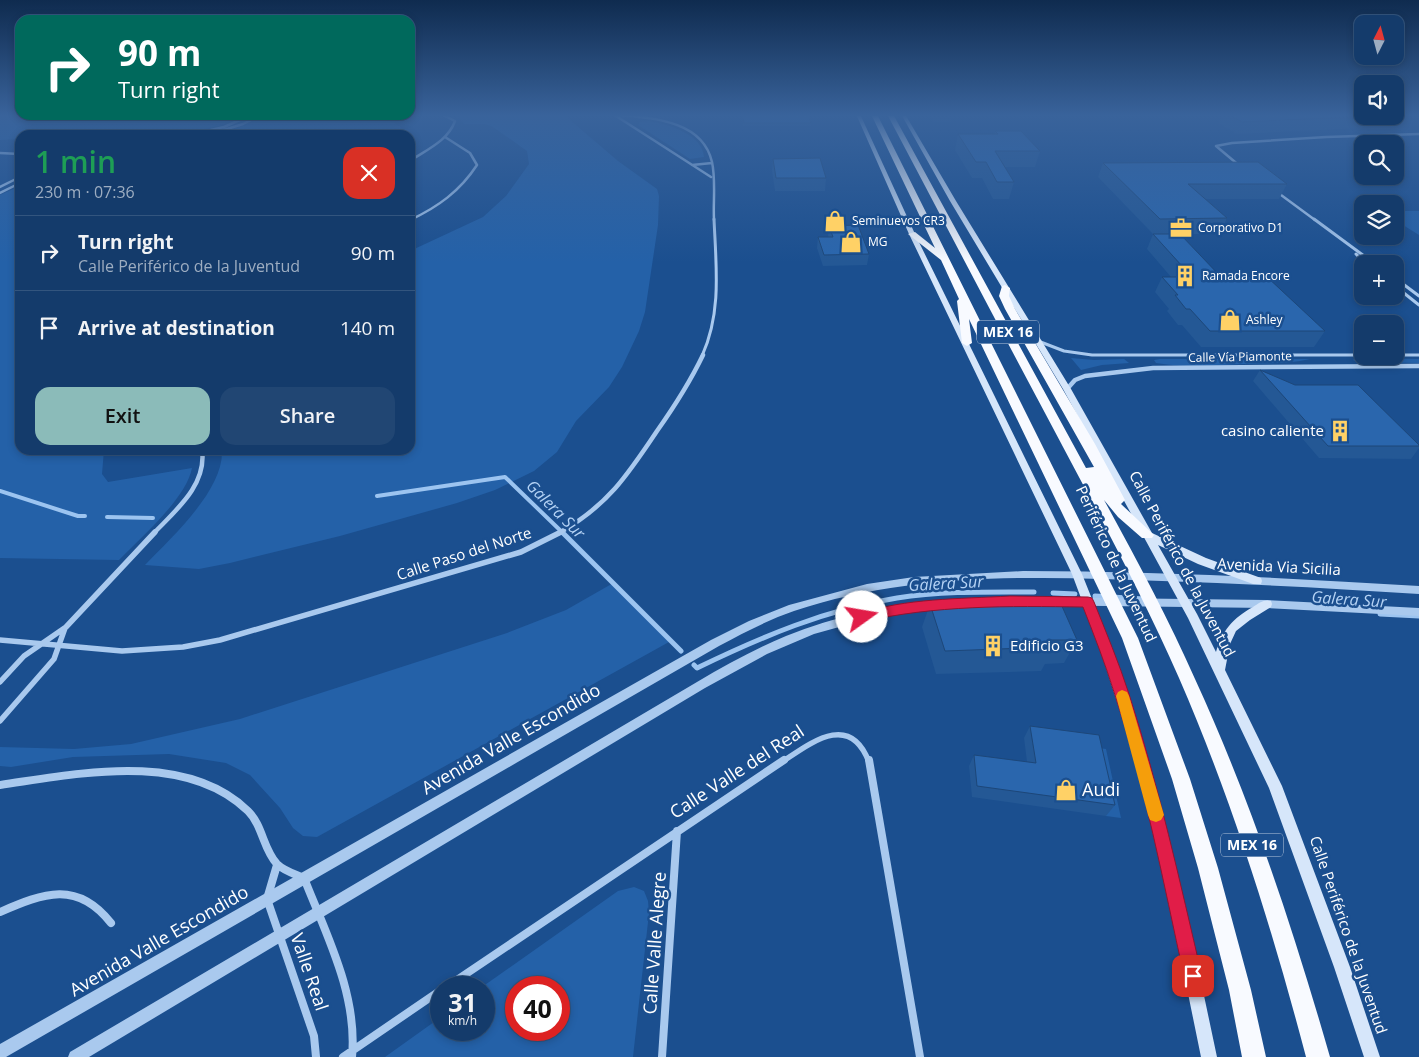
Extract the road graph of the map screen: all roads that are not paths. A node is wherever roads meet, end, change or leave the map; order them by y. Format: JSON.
{"nodes":[{"id":1,"x":476,"y":163,"type":"edge"},
{"id":2,"x":709,"y":163,"type":"edge"},
{"id":3,"x":712,"y":163,"type":"edge"},
{"id":4,"x":881,"y":163,"type":"edge"},
{"id":5,"x":898,"y":163,"type":"edge"},
{"id":6,"x":916,"y":163,"type":"edge"},
{"id":7,"x":932,"y":163,"type":"edge"},
{"id":8,"x":1237,"y":163,"type":"edge"},
{"id":9,"x":691,"y":165,"type":"joint"},
{"id":10,"x":1242,"y":167,"type":"edge"},
{"id":11,"x":711,"y":177,"type":"junction"},
{"id":12,"x":15,"y":180,"type":"edge"},
{"id":13,"x":15,"y":186,"type":"edge"},
{"id":14,"x":0,"y":187,"type":"edge"},
{"id":15,"x":1274,"y":190,"type":"edge"},
{"id":16,"x":0,"y":193,"type":"edge"},
{"id":17,"x":415,"y":218,"type":"edge"},
{"id":18,"x":912,"y":234,"type":"junction"},
{"id":19,"x":958,"y":241,"type":"junction"},
{"id":20,"x":1343,"y":242,"type":"junction"},
{"id":21,"x":1357,"y":255,"type":"edge"},
{"id":22,"x":1362,"y":255,"type":"edge"},
{"id":23,"x":945,"y":261,"type":"junction"},
{"id":24,"x":1404,"y":285,"type":"edge"},
{"id":25,"x":1005,"y":288,"type":"junction"},
{"id":26,"x":960,"y":290,"type":"junction"},
{"id":27,"x":1404,"y":293,"type":"edge"},
{"id":28,"x":1419,"y":296,"type":"edge"},
{"id":29,"x":1419,"y":305,"type":"edge"},
{"id":30,"x":1037,"y":341,"type":"junction"},
{"id":31,"x":967,"y":343,"type":"junction"},
{"id":32,"x":1354,"y":355,"type":"edge"},
{"id":33,"x":1404,"y":355,"type":"edge"},
{"id":34,"x":1419,"y":355,"type":"edge"},
{"id":35,"x":1419,"y":366,"type":"edge"},
{"id":36,"x":1067,"y":389,"type":"junction"},
{"id":37,"x":202,"y":455,"type":"edge"},
{"id":38,"x":1147,"y":535,"type":"junction"},
{"id":39,"x":1124,"y":550,"type":"junction"},
{"id":40,"x":1077,"y":574,"type":"junction"},
{"id":41,"x":1171,"y":577,"type":"junction"},
{"id":42,"x":1257,"y":581,"type":"junction"},
{"id":43,"x":1419,"y":590,"type":"edge"},
{"id":44,"x":1088,"y":602,"type":"junction"},
{"id":45,"x":1186,"y":603,"type":"junction"},
{"id":46,"x":1267,"y":604,"type":"junction"},
{"id":47,"x":1419,"y":612,"type":"edge"},
{"id":48,"x":66,"y":627,"type":"junction"},
{"id":49,"x":0,"y":640,"type":"edge"},
{"id":50,"x":43,"y":644,"type":"junction"},
{"id":51,"x":59,"y":645,"type":"junction"},
{"id":52,"x":1219,"y":670,"type":"junction"},
{"id":53,"x":0,"y":682,"type":"edge"},
{"id":54,"x":0,"y":721,"type":"edge"},
{"id":55,"x":0,"y":785,"type":"edge"},
{"id":56,"x":677,"y":831,"type":"junction"},
{"id":57,"x":277,"y":865,"type":"junction"},
{"id":58,"x":304,"y":878,"type":"junction"},
{"id":59,"x":267,"y":899,"type":"junction"},
{"id":60,"x":0,"y":912,"type":"edge"},
{"id":61,"x":317,"y":914,"type":"junction"},
{"id":62,"x":111,"y":923,"type":"dead end"},
{"id":63,"x":280,"y":936,"type":"junction"},
{"id":64,"x":463,"y":976,"type":"edge"},
{"id":65,"x":430,"y":998,"type":"edge"},
{"id":66,"x":0,"y":1052,"type":"edge"},
{"id":67,"x":353,"y":1053,"type":"edge"},
{"id":68,"x":75,"y":1057,"type":"edge"},
{"id":69,"x":316,"y":1057,"type":"edge"},
{"id":70,"x":343,"y":1057,"type":"edge"},
{"id":71,"x":662,"y":1057,"type":"edge"},
{"id":72,"x":920,"y":1057,"type":"edge"},
{"id":73,"x":1210,"y":1057,"type":"edge"},
{"id":74,"x":1254,"y":1057,"type":"edge"},
{"id":75,"x":1318,"y":1057,"type":"edge"},
{"id":76,"x":1372,"y":1057,"type":"edge"}],
"edges":[{"from":1,"to":17,"type":"street"},
{"from":2,"to":9,"type":"street"},
{"from":3,"to":11,"type":"street","name":"Calle Paso del Norte"},
{"from":4,"to":18,"type":"main road"},
{"from":5,"to":23,"type":"highway","name":"Periférico de la Juventud","number":"MEX 16"},
{"from":6,"to":19,"type":"highway","name":"Periférico de la Juventud","number":"MEX 16"},
{"from":7,"to":25,"type":"main road","name":"Calle Periférico de la Juventud"},
{"from":8,"to":10,"type":"street"},
{"from":9,"to":11,"type":"street"},
{"from":11,"to":51,"type":"street","name":"Calle Paso del Norte"},
{"from":12,"to":14,"type":"street"},
{"from":13,"to":16,"type":"street"},
{"from":15,"to":20,"type":"street"},
{"from":18,"to":23,"type":"highway"},
{"from":18,"to":31,"type":"main road"},
{"from":19,"to":38,"type":"highway"},
{"from":19,"to":39,"type":"highway","name":"Periférico de la Juventud","number":"MEX 16"},
{"from":20,"to":21,"type":"street"},
{"from":20,"to":22,"type":"street"},
{"from":23,"to":26,"type":"highway","name":"Periférico de la Juventud","number":"MEX 16"},
{"from":24,"to":28,"type":"street"},
{"from":25,"to":30,"type":"main road","name":"Calle Periférico de la Juventud"},
{"from":25,"to":39,"type":"highway"},
{"from":26,"to":31,"type":"highway"},
{"from":26,"to":74,"type":"highway","name":"Periférico de la Juventud","number":"MEX 16"},
{"from":27,"to":29,"type":"street"},
{"from":30,"to":32,"type":"street","name":"Calle Vía Piamonte"},
{"from":30,"to":36,"type":"main road","name":"Calle Periférico de la Juventud"},
{"from":31,"to":40,"type":"main road"},
{"from":33,"to":34,"type":"street"},
{"from":35,"to":36,"type":"street","name":"Calle Vía Piamonte"},
{"from":36,"to":38,"type":"main road","name":"Calle Periférico de la Juventud"},
{"from":37,"to":48,"type":"street"},
{"from":38,"to":41,"type":"main road","name":"Calle Periférico de la Juventud"},
{"from":38,"to":42,"type":"main road"},
{"from":39,"to":75,"type":"highway","name":"Periférico de la Juventud","number":"MEX 16"},
{"from":40,"to":41,"type":"street","name":"Avenida Via Sicilia"},
{"from":40,"to":44,"type":"main road"},
{"from":40,"to":58,"type":"street","name":"Avenida Valle Escondido"},
{"from":41,"to":42,"type":"street","name":"Avenida Via Sicilia"},
{"from":41,"to":45,"type":"main road","name":"Calle Periférico de la Juventud"},
{"from":42,"to":43,"type":"street","name":"Avenida Via Sicilia"},
{"from":44,"to":45,"type":"street"},
{"from":44,"to":61,"type":"street"},
{"from":44,"to":73,"type":"main road"},
{"from":45,"to":46,"type":"street"},
{"from":45,"to":52,"type":"main road","name":"Calle Periférico de la Juventud"},
{"from":46,"to":47,"type":"street"},
{"from":46,"to":52,"type":"main road"},
{"from":48,"to":50,"type":"street"},
{"from":48,"to":51,"type":"street"},
{"from":49,"to":50,"type":"street","name":"Calle Paso del Norte"},
{"from":50,"to":51,"type":"street","name":"Calle Paso del Norte"},
{"from":50,"to":53,"type":"street"},
{"from":51,"to":54,"type":"street"},
{"from":52,"to":76,"type":"main road","name":"Calle Periférico de la Juventud"},
{"from":55,"to":57,"type":"street"},
{"from":56,"to":64,"type":"street","name":"Calle Valle del Real"},
{"from":56,"to":71,"type":"street","name":"Calle Valle Alegre"},
{"from":56,"to":72,"type":"street","name":"Calle Valle del Real"},
{"from":57,"to":58,"type":"street"},
{"from":57,"to":59,"type":"street"},
{"from":58,"to":59,"type":"street","name":"Avenida Valle Escondido"},
{"from":58,"to":61,"type":"street","name":"Valle Real"},
{"from":59,"to":63,"type":"street","name":"Valle Real"},
{"from":59,"to":66,"type":"street","name":"Avenida Valle Escondido"},
{"from":60,"to":62,"type":"street"},
{"from":61,"to":63,"type":"street"},
{"from":61,"to":67,"type":"street","name":"Valle Real"},
{"from":63,"to":68,"type":"street"},
{"from":63,"to":69,"type":"street","name":"Valle Real"},
{"from":65,"to":67,"type":"street"},
{"from":67,"to":70,"type":"street"}]}
